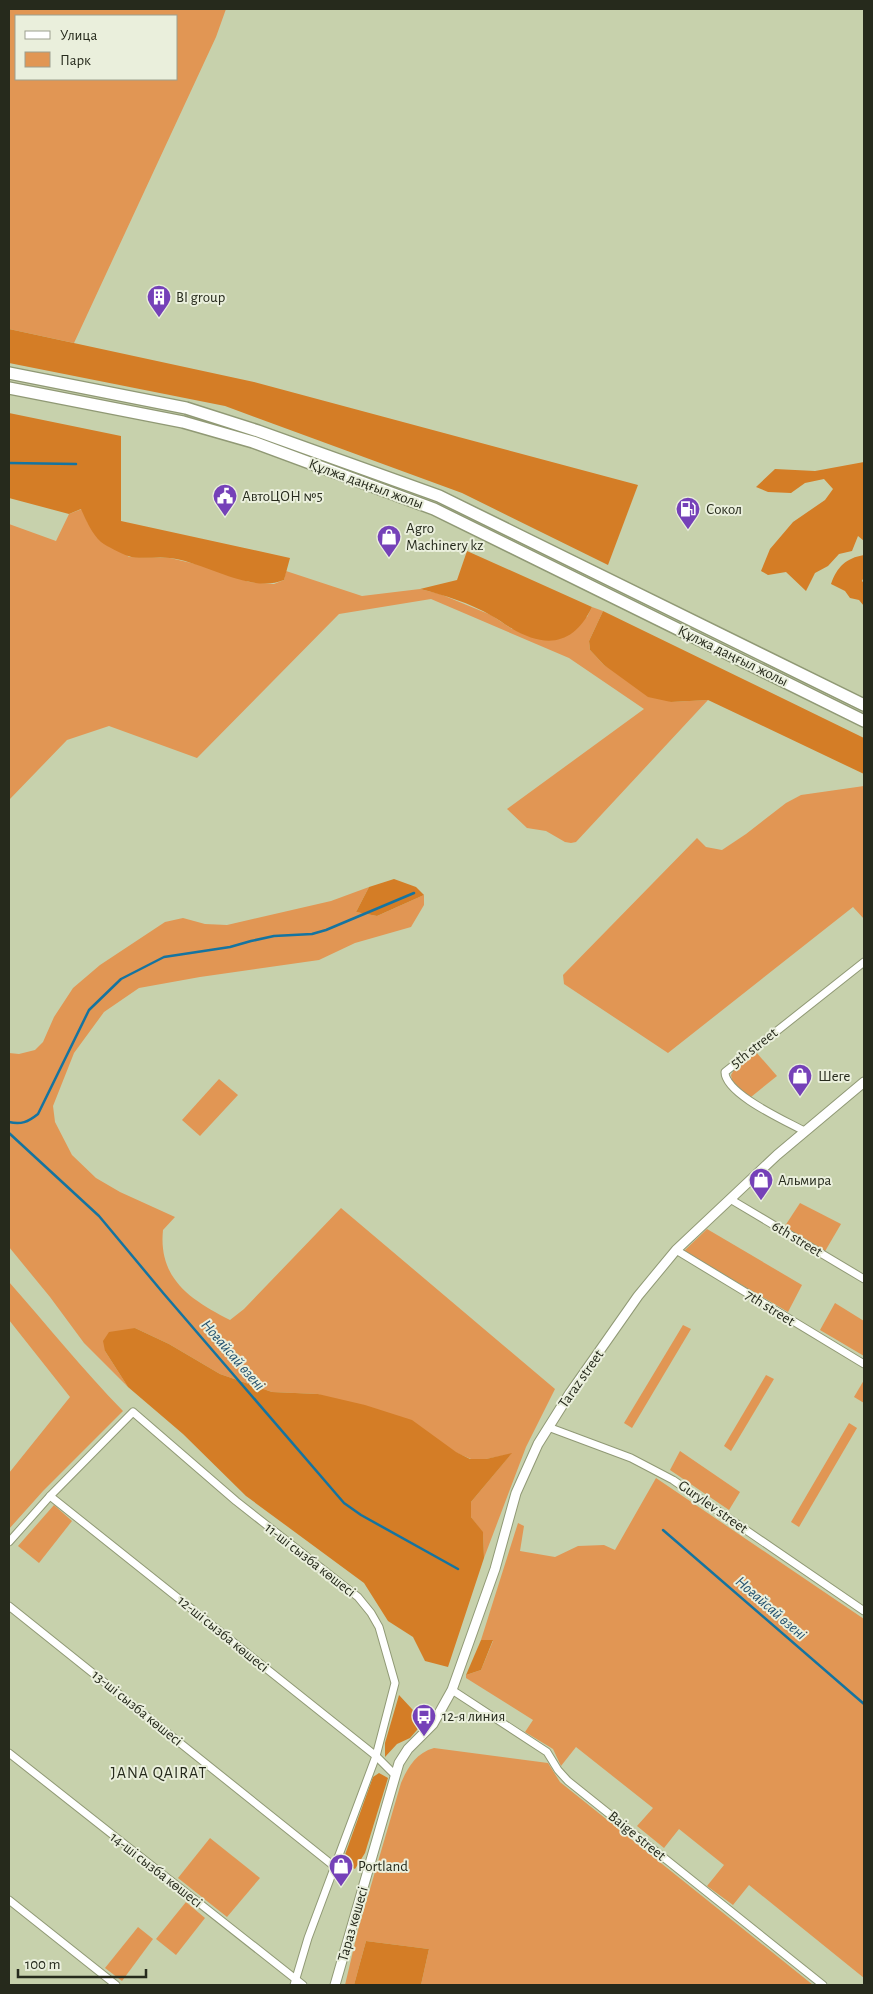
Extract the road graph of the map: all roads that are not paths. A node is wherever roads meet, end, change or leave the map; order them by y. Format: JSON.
{"nodes":[{"id":1,"x":9,"y":373,"type":"edge"},
{"id":2,"x":9,"y":388,"type":"edge"},
{"id":3,"x":864,"y":705,"type":"edge"},
{"id":4,"x":864,"y":721,"type":"edge"},
{"id":5,"x":864,"y":962,"type":"edge"},
{"id":6,"x":864,"y":1082,"type":"edge"},
{"id":7,"x":804,"y":1131,"type":"junction"},
{"id":8,"x":730,"y":1199,"type":"junction"},
{"id":9,"x":676,"y":1250,"type":"junction"},
{"id":10,"x":864,"y":1279,"type":"edge"},
{"id":11,"x":864,"y":1364,"type":"edge"},
{"id":12,"x":548,"y":1427,"type":"junction"},
{"id":13,"x":50,"y":1496,"type":"junction"},
{"id":14,"x":9,"y":1542,"type":"edge"},
{"id":15,"x":9,"y":1606,"type":"edge"},
{"id":16,"x":864,"y":1612,"type":"edge"},
{"id":17,"x":452,"y":1690,"type":"junction"},
{"id":18,"x":9,"y":1754,"type":"edge"},
{"id":19,"x":376,"y":1756,"type":"junction"},
{"id":20,"x":395,"y":1775,"type":"junction"},
{"id":21,"x":335,"y":1867,"type":"junction"},
{"id":22,"x":9,"y":1900,"type":"edge"},
{"id":23,"x":295,"y":1983,"type":"edge"},
{"id":24,"x":116,"y":1985,"type":"edge"},
{"id":25,"x":303,"y":1985,"type":"edge"},
{"id":26,"x":335,"y":1985,"type":"edge"},
{"id":27,"x":823,"y":1985,"type":"edge"}],
"edges":[{"from":1,"to":3,"type":"main road","name":"Құлжа даңғыл жолы"},
{"from":2,"to":4,"type":"main road","name":"Құлжа даңғыл жолы"},
{"from":5,"to":7,"type":"street","name":"5th street"},
{"from":6,"to":7,"type":"street","name":"Taraz street"},
{"from":7,"to":8,"type":"street","name":"Taraz street"},
{"from":8,"to":9,"type":"street","name":"Taraz street"},
{"from":8,"to":10,"type":"street","name":"6th street"},
{"from":9,"to":11,"type":"street","name":"7th street"},
{"from":9,"to":12,"type":"street","name":"Taraz street"},
{"from":12,"to":16,"type":"street","name":"Gurylev street"},
{"from":12,"to":17,"type":"street","name":"Taraz street"},
{"from":13,"to":14,"type":"street"},
{"from":13,"to":19,"type":"street","name":"12-ші сызба көшесі"},
{"from":13,"to":19,"type":"street","name":"11-ші сызба көшесі"},
{"from":15,"to":21,"type":"street","name":"13-ші сызба көшесі"},
{"from":17,"to":20,"type":"street","name":"Тараз көшесі"},
{"from":17,"to":27,"type":"street","name":"Baige street"},
{"from":18,"to":23,"type":"street","name":"14-ші сызба көшесі"},
{"from":19,"to":20,"type":"street","name":"12-ші сызба көшесі"},
{"from":19,"to":21,"type":"street","name":"11-ші сызба көшесі"},
{"from":20,"to":26,"type":"street","name":"Тараз көшесі"},
{"from":21,"to":23,"type":"street","name":"11-ші сызба көшесі"},
{"from":22,"to":24,"type":"street"},
{"from":23,"to":25,"type":"street","name":"14-ші сызба көшесі"}]}
